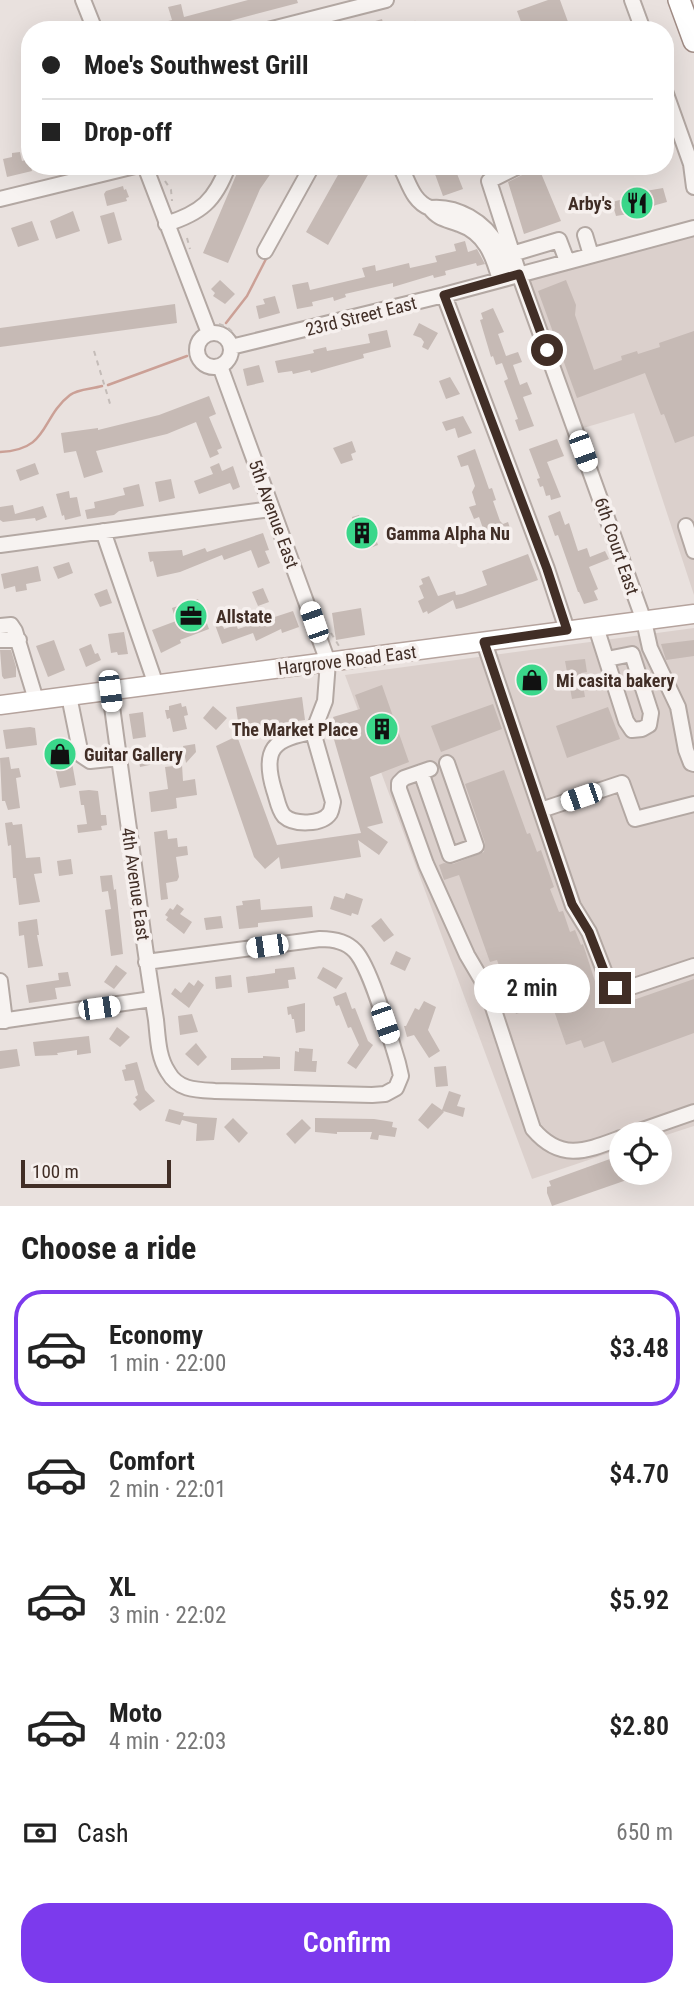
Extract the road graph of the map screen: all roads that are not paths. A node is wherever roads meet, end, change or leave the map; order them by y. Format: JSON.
{"nodes":[{"id":1,"x":83,"y":0,"type":"edge"},
{"id":2,"x":386,"y":0,"type":"edge"},
{"id":3,"x":632,"y":0,"type":"edge"},
{"id":4,"x":679,"y":0,"type":"edge"},
{"id":5,"x":91,"y":21,"type":"edge"},
{"id":6,"x":303,"y":21,"type":"edge"},
{"id":7,"x":640,"y":21,"type":"edge"},
{"id":8,"x":694,"y":41,"type":"edge"},
{"id":9,"x":674,"y":116,"type":"edge"},
{"id":10,"x":98,"y":175,"type":"edge"},
{"id":11,"x":148,"y":175,"type":"edge"},
{"id":12,"x":225,"y":175,"type":"edge"},
{"id":13,"x":307,"y":175,"type":"edge"},
{"id":14,"x":404,"y":175,"type":"edge"},
{"id":15,"x":501,"y":175,"type":"edge"},
{"id":16,"x":694,"y":187,"type":"edge"},
{"id":17,"x":0,"y":199,"type":"edge"},
{"id":18,"x":166,"y":225,"type":"junction"},
{"id":19,"x":694,"y":229,"type":"edge"},
{"id":20,"x":585,"y":235,"type":"dead end"},
{"id":21,"x":265,"y":251,"type":"dead end"},
{"id":22,"x":512,"y":254,"type":"junction"},
{"id":23,"x":591,"y":255,"type":"junction"},
{"id":24,"x":567,"y":261,"type":"junction"},
{"id":25,"x":510,"y":277,"type":"junction"},
{"id":26,"x":444,"y":295,"type":"junction"},
{"id":27,"x":209,"y":333,"type":"junction"},
{"id":28,"x":231,"y":347,"type":"junction"},
{"id":29,"x":220,"y":366,"type":"junction"},
{"id":30,"x":271,"y":509,"type":"junction"},
{"id":31,"x":686,"y":526,"type":"dead end"},
{"id":32,"x":103,"y":531,"type":"junction"},
{"id":33,"x":0,"y":545,"type":"edge"},
{"id":34,"x":694,"y":551,"type":"edge"},
{"id":35,"x":694,"y":614,"type":"edge"},
{"id":36,"x":644,"y":621,"type":"junction"},
{"id":37,"x":0,"y":626,"type":"edge"},
{"id":38,"x":596,"y":627,"type":"junction"},
{"id":39,"x":567,"y":630,"type":"junction"},
{"id":40,"x":0,"y":640,"type":"edge"},
{"id":41,"x":19,"y":640,"type":"junction"},
{"id":42,"x":484,"y":642,"type":"junction"},
{"id":43,"x":607,"y":659,"type":"junction"},
{"id":44,"x":328,"y":662,"type":"junction"},
{"id":45,"x":156,"y":685,"type":"junction"},
{"id":46,"x":110,"y":691,"type":"junction"},
{"id":47,"x":69,"y":696,"type":"junction"},
{"id":48,"x":36,"y":701,"type":"junction"},
{"id":49,"x":0,"y":705,"type":"edge"},
{"id":50,"x":313,"y":732,"type":"junction"},
{"id":51,"x":119,"y":758,"type":"junction"},
{"id":52,"x":447,"y":763,"type":"dead end"},
{"id":53,"x":694,"y":764,"type":"edge"},
{"id":54,"x":694,"y":804,"type":"edge"},
{"id":55,"x":541,"y":810,"type":"junction"},
{"id":56,"x":450,"y":855,"type":"junction"},
{"id":57,"x":426,"y":864,"type":"junction"},
{"id":58,"x":146,"y":962,"type":"junction"},
{"id":59,"x":694,"y":965,"type":"edge"},
{"id":60,"x":0,"y":981,"type":"edge"},
{"id":61,"x":152,"y":999,"type":"junction"},
{"id":62,"x":2,"y":1021,"type":"edge"},
{"id":63,"x":694,"y":1112,"type":"edge"},
{"id":64,"x":665,"y":1122,"type":"edge"},
{"id":65,"x":609,"y":1142,"type":"edge"}],
"edges":[{"from":1,"to":5,"type":"street"},
{"from":2,"to":6,"type":"street"},
{"from":3,"to":7,"type":"street"},
{"from":4,"to":8,"type":"highway"},
{"from":9,"to":16,"type":"street"},
{"from":10,"to":17,"type":"street"},
{"from":11,"to":18,"type":"street"},
{"from":12,"to":18,"type":"street"},
{"from":13,"to":21,"type":"street"},
{"from":14,"to":25,"type":"street"},
{"from":15,"to":22,"type":"street"},
{"from":18,"to":27,"type":"street"},
{"from":19,"to":23,"type":"street","name":"23rd Street East"},
{"from":20,"to":23,"type":"street"},
{"from":22,"to":24,"type":"street"},
{"from":22,"to":25,"type":"street"},
{"from":23,"to":24,"type":"street","name":"23rd Street East"},
{"from":24,"to":25,"type":"street","name":"23rd Street East"},
{"from":25,"to":26,"type":"street","name":"23rd Street East"},
{"from":25,"to":36,"type":"street","name":"6th Court East"},
{"from":26,"to":28,"type":"street","name":"23rd Street East"},
{"from":26,"to":39,"type":"street"},
{"from":27,"to":28,"type":"street"},
{"from":27,"to":29,"type":"street"},
{"from":28,"to":29,"type":"street"},
{"from":29,"to":30,"type":"street","name":"5th Avenue East"},
{"from":30,"to":32,"type":"street"},
{"from":30,"to":44,"type":"street","name":"5th Avenue East"},
{"from":31,"to":34,"type":"street"},
{"from":32,"to":33,"type":"street"},
{"from":32,"to":45,"type":"street"},
{"from":35,"to":36,"type":"main road","name":"Hargrove Road East"},
{"from":36,"to":38,"type":"main road","name":"Hargrove Road East"},
{"from":36,"to":53,"type":"street","name":"6th Court East"},
{"from":37,"to":41,"type":"street"},
{"from":38,"to":39,"type":"main road","name":"Hargrove Road East"},
{"from":38,"to":43,"type":"street"},
{"from":39,"to":42,"type":"main road","name":"Hargrove Road East"},
{"from":40,"to":41,"type":"street"},
{"from":41,"to":48,"type":"street"},
{"from":42,"to":44,"type":"main road","name":"Hargrove Road East"},
{"from":42,"to":55,"type":"street"},
{"from":43,"to":43,"type":"street"},
{"from":44,"to":45,"type":"main road","name":"Hargrove Road East"},
{"from":44,"to":50,"type":"street"},
{"from":45,"to":46,"type":"main road","name":"Hargrove Road East"},
{"from":46,"to":47,"type":"main road","name":"Hargrove Road East"},
{"from":46,"to":51,"type":"street","name":"4th Avenue East"},
{"from":47,"to":48,"type":"main road","name":"Hargrove Road East"},
{"from":47,"to":51,"type":"street"},
{"from":48,"to":49,"type":"main road","name":"Hargrove Road East"},
{"from":50,"to":50,"type":"street"},
{"from":51,"to":58,"type":"street","name":"4th Avenue East"},
{"from":52,"to":56,"type":"street"},
{"from":54,"to":55,"type":"street"},
{"from":55,"to":59,"type":"street"},
{"from":56,"to":57,"type":"street"},
{"from":56,"to":57,"type":"street"},
{"from":57,"to":65,"type":"street"},
{"from":58,"to":61,"type":"street","name":"4th Avenue East"},
{"from":58,"to":61,"type":"street","name":"4th Avenue East"},
{"from":60,"to":62,"type":"street"},
{"from":61,"to":62,"type":"street"},
{"from":63,"to":64,"type":"street"}]}
